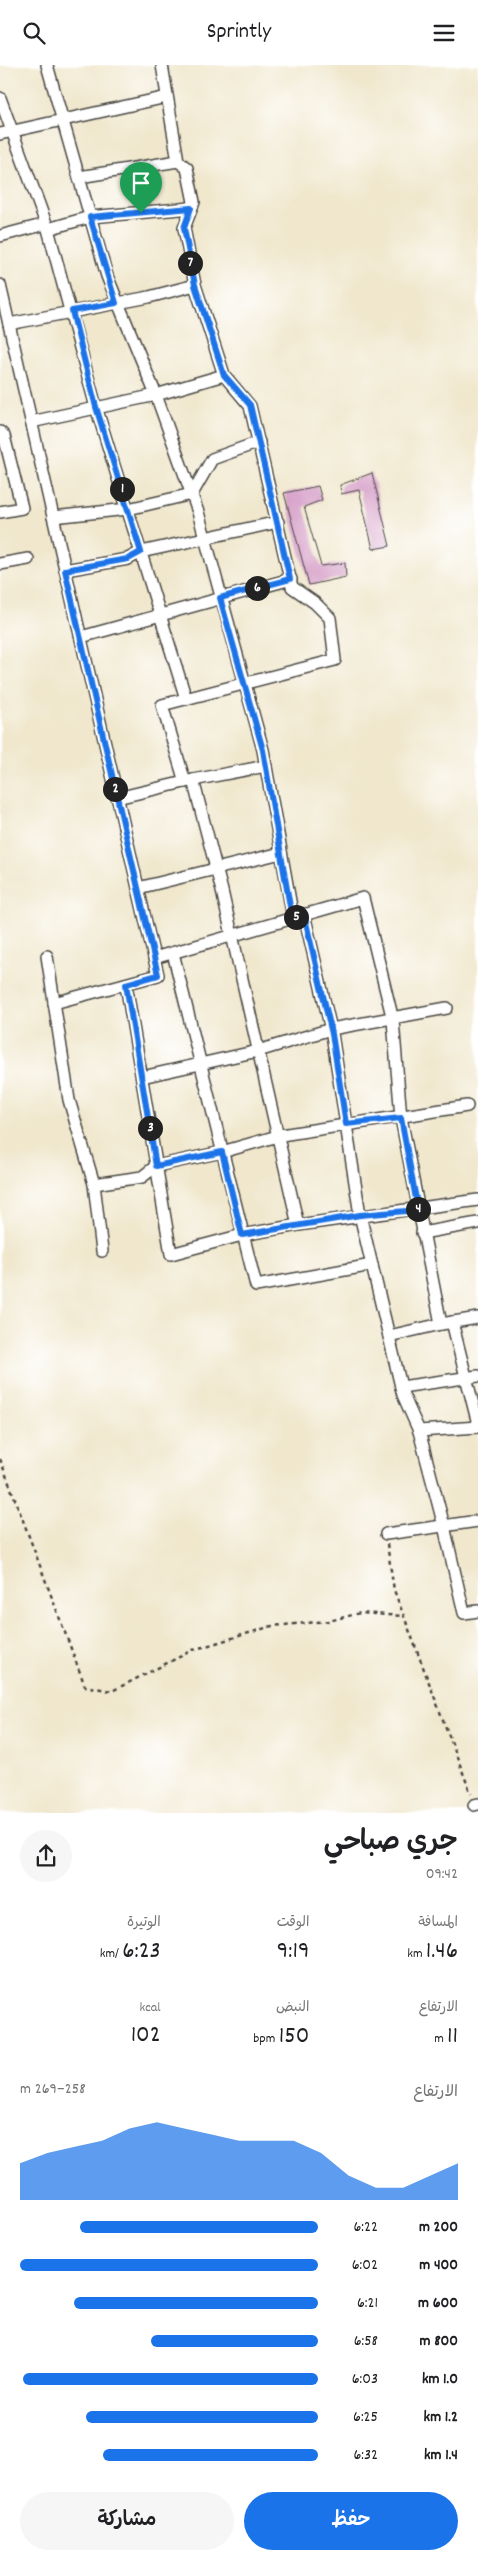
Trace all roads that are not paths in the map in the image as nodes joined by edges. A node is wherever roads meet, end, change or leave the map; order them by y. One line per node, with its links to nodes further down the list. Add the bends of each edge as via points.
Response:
1 (47, 65): 5 (street)
2 (162, 65): 3 (street)
3 (167, 97): 5 (street); 7 (street)
4 (0, 98): 6 (street)
5 (62, 119): 6 (street); 8 (street)
6 (6, 133): 11 (street)
7 (178, 161): 8 (street); 9 (street, via 187,168 194,202)
8 (79, 177): 10 (street)
9 (191, 208): 10 (street); 14 (street, via 184,228)
10 (90, 217): 11 (street); 15 (street)
11 (47, 226): 12 (street); 16 (street)
12 (0, 236)
13 (0, 285): 17 (street)
14 (195, 285): 15 (street); 18 (street)
15 (116, 303): 16 (street); 19 (street)
16 (72, 311): 17 (street); 20 (street)
17 (9, 323): 21 (street)
18 (224, 375): 19 (street); 23 (street, via 250,405)
19 (156, 395): 20 (street); 24 (street)
20 (96, 407): 21 (street); 25 (street)
21 (32, 422): 27 (street)
22 (0, 433): 26 (street, via 4,436 22,508)
23 (260, 442): 24 (street, via 212,459); 28 (street)
24 (192, 494): 25 (street); 29 (street)
25 (128, 509): 27 (street); 30 (street)
26 (0, 513)
27 (53, 517): 33 (street)
28 (278, 522): 29 (street); 34 (street)
29 (205, 537): 30 (street); 35 (street)
30 (141, 552): 33 (street, via 128,559); 36 (street)
31 (28, 559): 32 (street)
32 (0, 564)
33 (65, 570): 37 (street)
34 (290, 579): 35 (street); 38 (street, via 292,587 330,618 335,660)
35 (220, 598): 36 (street); 38 (street)
36 (160, 615): 37 (street); 39 (street)
37 (81, 637): 42 (street)
38 (245, 683): 39 (street); 40 (street)
39 (186, 699): 41 (street, via 162,705)
40 (266, 766): 41 (street); 43 (street)
41 (189, 781): 42 (street); 44 (street)
42 (117, 798): 45 (street)
43 (281, 853): 44 (street); 46 (street)
44 (216, 869): 45 (street); 47 (street)
45 (138, 888): 50 (street)
46 (298, 916): 47 (street); 54 (street, via 363,898); 55 (street)
47 (232, 936): 48 (street); 56 (street)
48 (173, 953): 50 (street); 57 (street)
49 (47, 956): 52 (street)
50 (154, 959): 51 (street, via 158,975)
51 (126, 984): 52 (street); 58 (street)
52 (54, 1003): 65 (street, via 69,1100)
53 (447, 1008): 54 (street)
54 (392, 1018): 55 (street); 60 (street)
55 (330, 1029): 56 (street); 61 (street)
56 (258, 1051): 57 (street); 62 (street)
57 (200, 1064): 58 (street); 63 (street)
58 (142, 1077): 64 (street)
59 (467, 1106): 60 (street)
60 (401, 1118): 61 (street); 67 (street)
61 (346, 1124): 62 (street); 68 (street)
62 (277, 1136): 63 (street); 70 (street)
63 (222, 1152): 64 (street); 72 (street)
64 (156, 1166): 65 (street, via 142,1177); 72 (street, via 171,1254)
65 (94, 1184): 73 (street)
66 (478, 1200): 67 (street)
67 (418, 1210): 68 (street); 71 (street)
68 (360, 1215): 70 (street); 74 (street)
69 (478, 1223): 71 (street)
70 (298, 1225): 72 (street)
71 (422, 1233): 76 (street)
72 (242, 1235): 74 (street, via 256,1286)
73 (102, 1251)
74 (372, 1265): 77 (street)
75 (478, 1318): 76 (street)
76 (446, 1323): 77 (street); 79 (street)
77 (389, 1336): 80 (street)
78 (478, 1376): 79 (street)
79 (466, 1377): 80 (street); 81 (street)
80 (401, 1387): 82 (street)
81 (478, 1425): 82 (street)
82 (419, 1431): 84 (street)
83 (478, 1521): 84 (street)
84 (444, 1526): 85 (street); 86 (street, via 464,1613)
85 (386, 1534)
86 (478, 1611)

